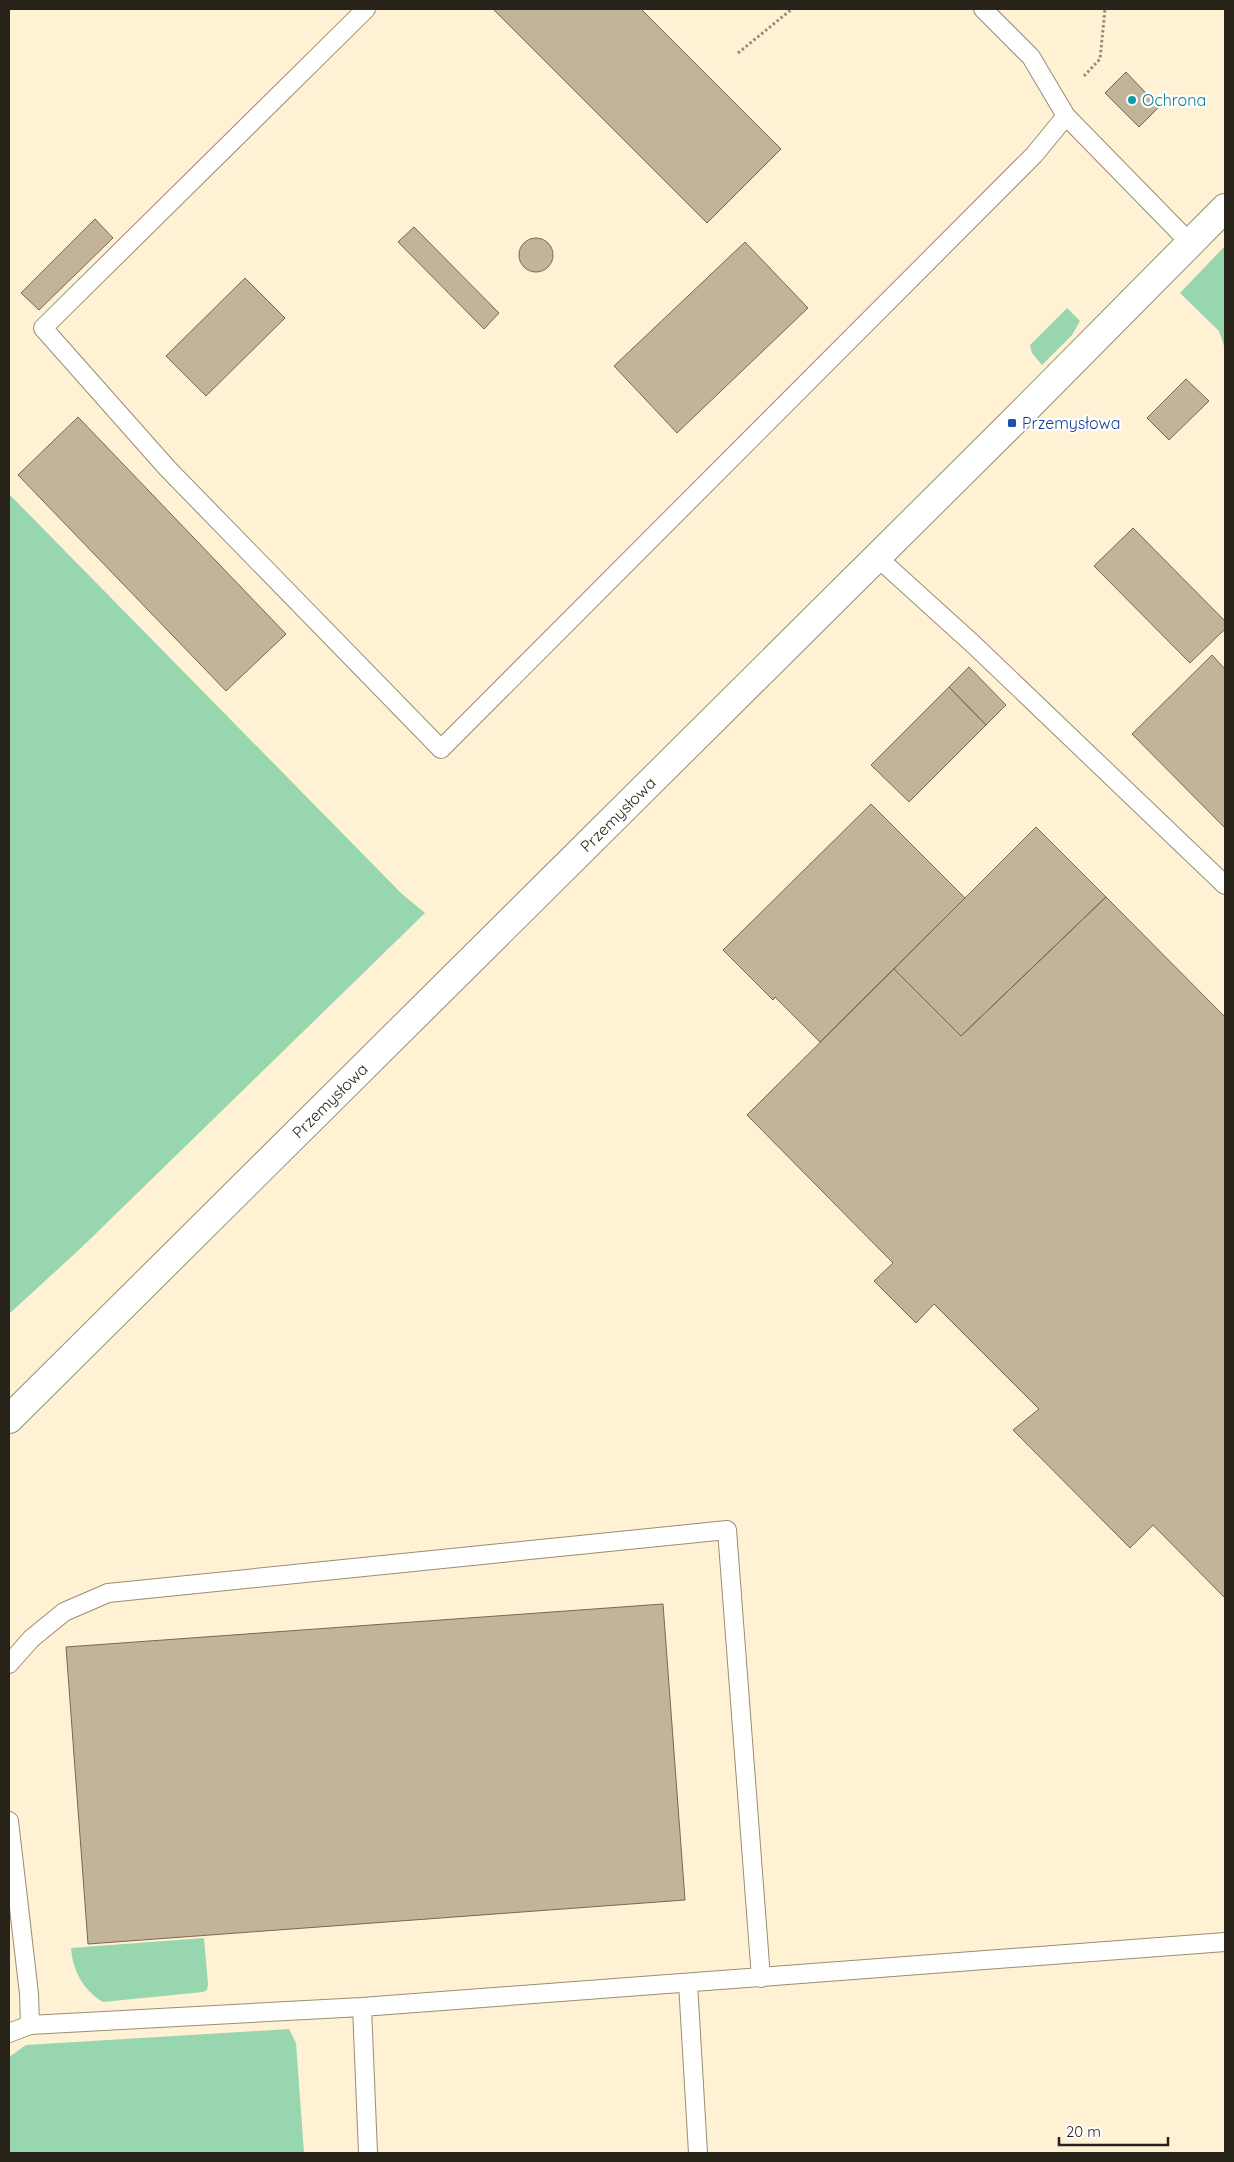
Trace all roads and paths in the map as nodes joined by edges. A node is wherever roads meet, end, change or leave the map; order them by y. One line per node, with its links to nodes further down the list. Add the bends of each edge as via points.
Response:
1 (366, 9): 7 (lane, via 42,328 168,469 441,749 1034,155)
2 (792, 9): 5 (path)
3 (983, 9): 7 (lane, via 1031,57)
4 (1106, 9): 6 (path, via 1100,60)
5 (738, 53)
6 (1084, 76)
7 (1066, 116): 9 (lane)
8 (1225, 208): 9 (street, Przemysłowa)
9 (1190, 244): 10 (street, Przemysłowa)
10 (878, 557): 11 (lane); 12 (street, Przemysłowa)
11 (1225, 885)
12 (9, 1420)
13 (9, 1664): 16 (lane, via 31,1639 64,1612 108,1593 727,1530)
14 (9, 1822): 19 (lane)
15 (1225, 1942): 16 (lane)
16 (761, 1978): 17 (lane)
17 (688, 1983): 18 (lane); 22 (lane)
18 (362, 2007): 19 (lane); 21 (lane)
19 (30, 2025): 20 (lane)
20 (9, 2033)
21 (368, 2153)
22 (698, 2153)

